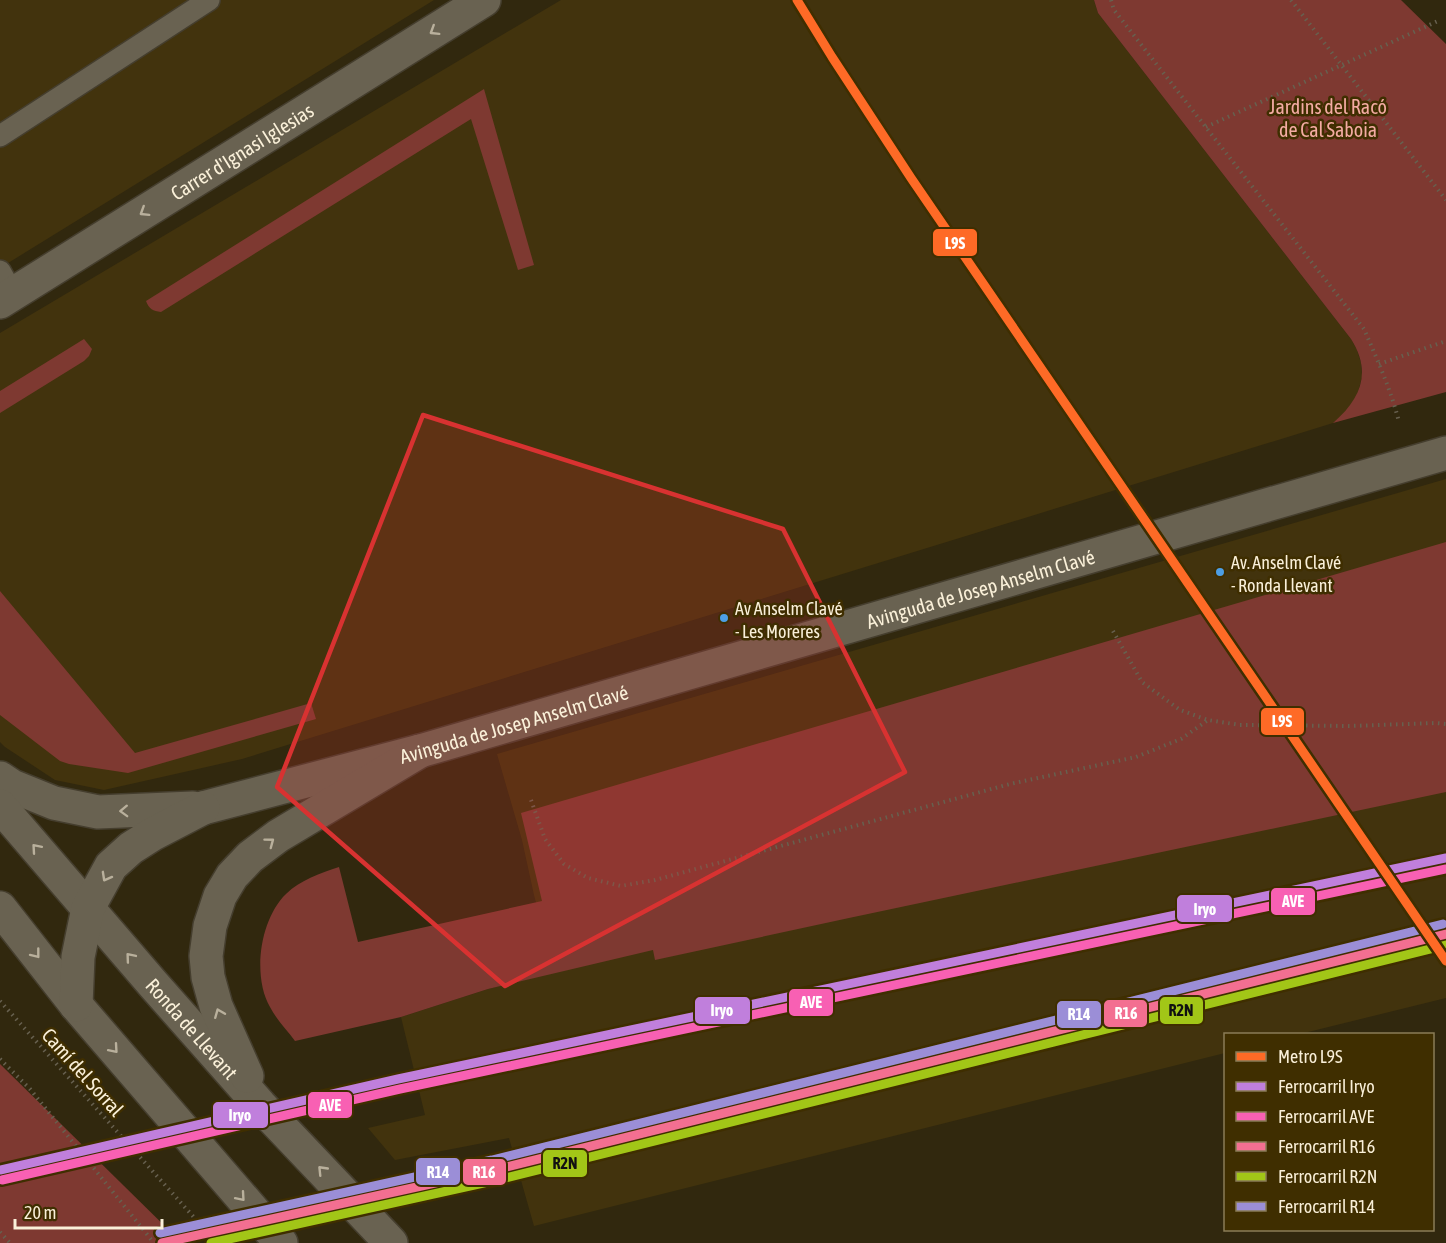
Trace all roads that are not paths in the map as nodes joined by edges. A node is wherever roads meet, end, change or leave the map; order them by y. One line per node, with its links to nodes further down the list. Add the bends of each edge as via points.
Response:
1 (209, 0): 3 (lane)
2 (484, 0): 4 (main road, Carrer d'Ignasi Iglesias, one-way to 4)
3 (0, 136)
4 (4, 289)
5 (1446, 453): 6 (main road, Avinguda de Josep Anselm Clavé)
6 (420, 751): 9 (main road, Avinguda de Josep Anselm Clavé); 13 (main road, one-way to 6, via 216,1006 208,977 210,926 220,896 250,857 278,836)
7 (0, 778): 9 (main road, one-way to 7, via 98,812 54,804)
8 (0, 806): 11 (main road, Ronda de Llevant, one-way to 8)
9 (203, 808): 11 (main road, one-way to 11, via 131,848 111,866)
10 (0, 908): 12 (main road, one-way to 12)
11 (88, 908): 12 (main road, via 78,957); 13 (main road, Ronda de Llevant, one-way to 11)
12 (76, 1005): 14 (main road, one-way to 14)
13 (260, 1105): 15 (main road, Ronda de Llevant, one-way to 13)
14 (281, 1243)
15 (392, 1243)

